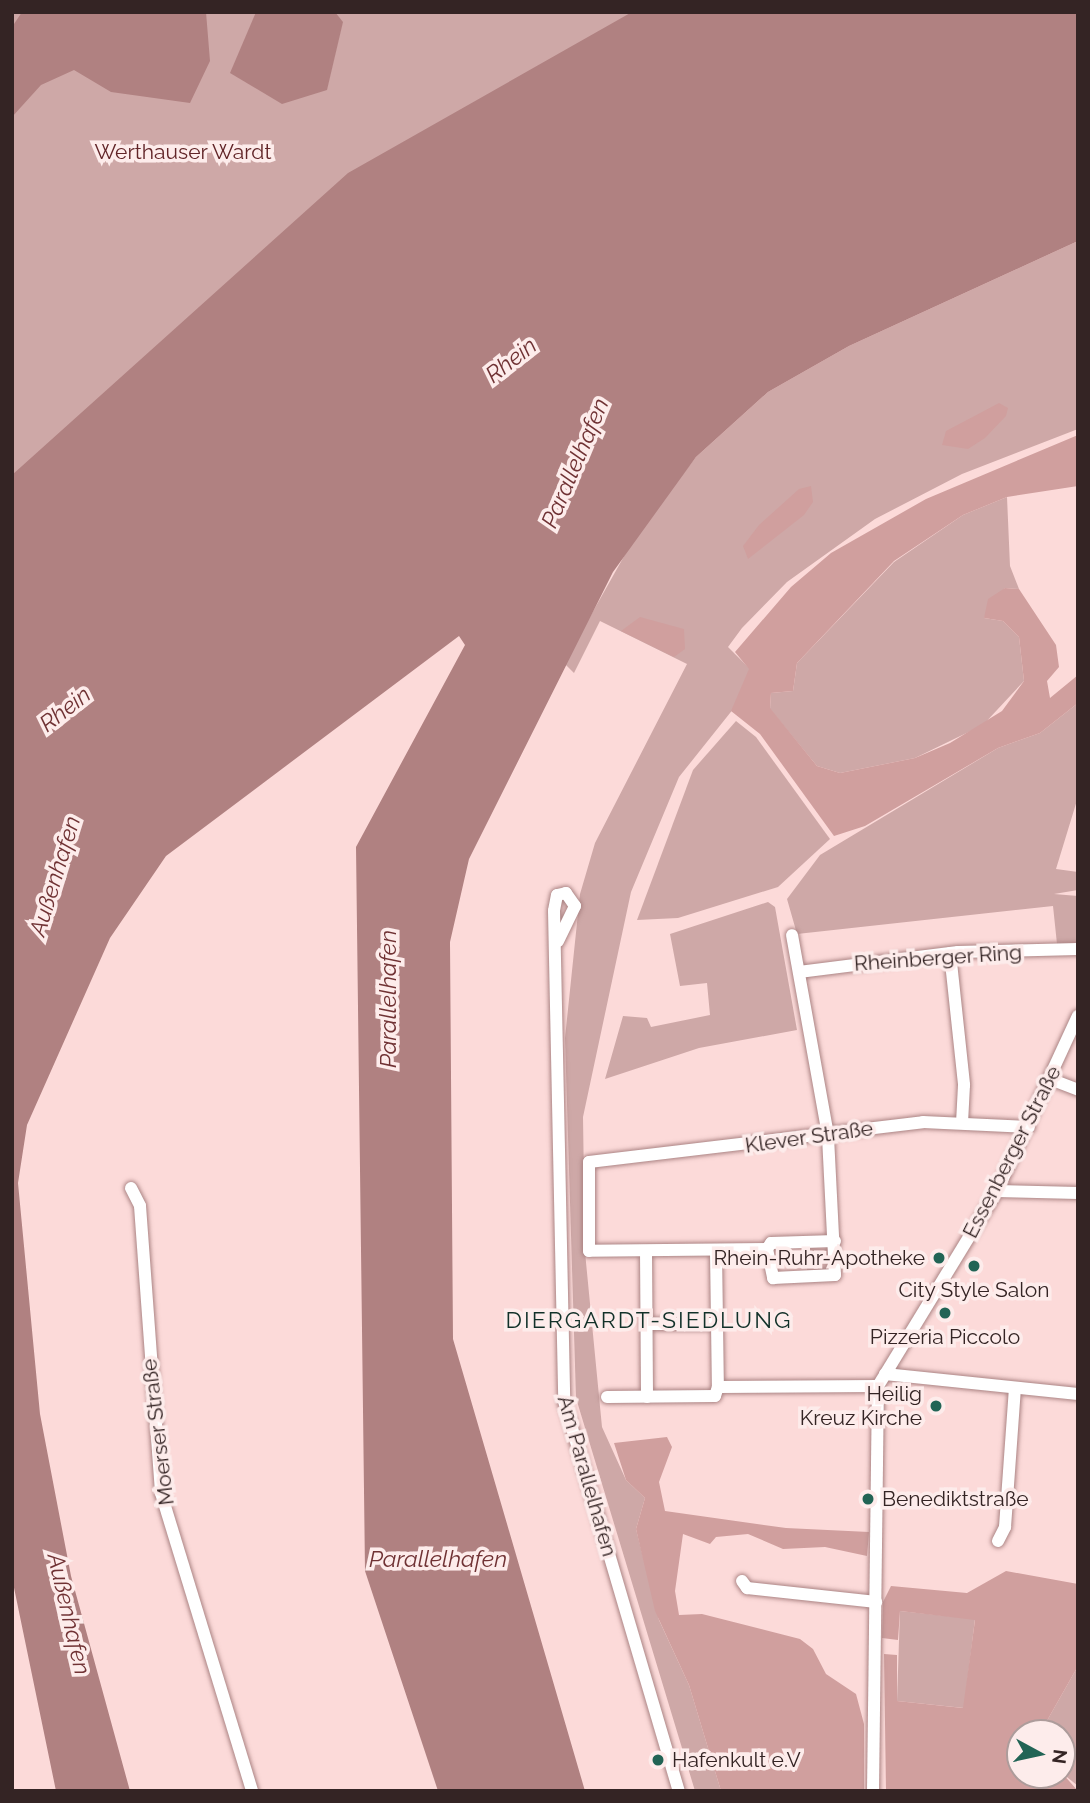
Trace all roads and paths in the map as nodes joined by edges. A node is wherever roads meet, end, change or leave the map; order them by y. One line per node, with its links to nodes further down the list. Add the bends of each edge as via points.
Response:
1 (792, 935): 5 (street)
2 (558, 941): 33 (street, Am Parallelhafen, via 564,1401)
3 (1078, 949): 4 (street, Rheinberger Ring)
4 (950, 953): 5 (street, Rheinberger Ring); 9 (street)
5 (799, 972): 11 (street)
6 (1078, 1016): 7 (street, Essenberger Straße)
7 (1051, 1079): 8 (street); 10 (street, Essenberger Straße)
8 (1078, 1090)
9 (962, 1122): 10 (street, Klever Straße); 11 (street, Klever Straße)
10 (1029, 1127): 13 (street, Essenberger Straße)
11 (828, 1135): 15 (street); 17 (street, Klever Straße, via 589,1161 589,1251)
12 (131, 1188): 32 (street, Moerser Straße, via 140,1206 161,1493)
13 (997, 1191): 14 (street); 21 (street, Essenberger Straße)
14 (1078, 1193)
15 (835, 1241): 16 (street, via 771,1243); 16 (street, via 832,1277 773,1278)
16 (767, 1249): 18 (street)
17 (646, 1251): 18 (street); 19 (street)
18 (716, 1251): 20 (street)
19 (646, 1324): 20 (street); 27 (street)
20 (717, 1324): 23 (street)
21 (885, 1374): 22 (street, Essenberger Straße); 24 (street)
22 (878, 1386): 23 (street); 30 (street, Essenberger Straße)
23 (718, 1387): 27 (street, via 715,1396)
24 (1015, 1388): 25 (street); 28 (street, via 1005,1527)
25 (1078, 1394)
26 (607, 1397): 27 (street)
27 (647, 1397)
28 (998, 1541)
29 (742, 1581): 30 (street, via 747,1588)
30 (876, 1602): 31 (street, Essenberger Straße)
31 (873, 1789)
32 (251, 1791)
33 (679, 1791)

